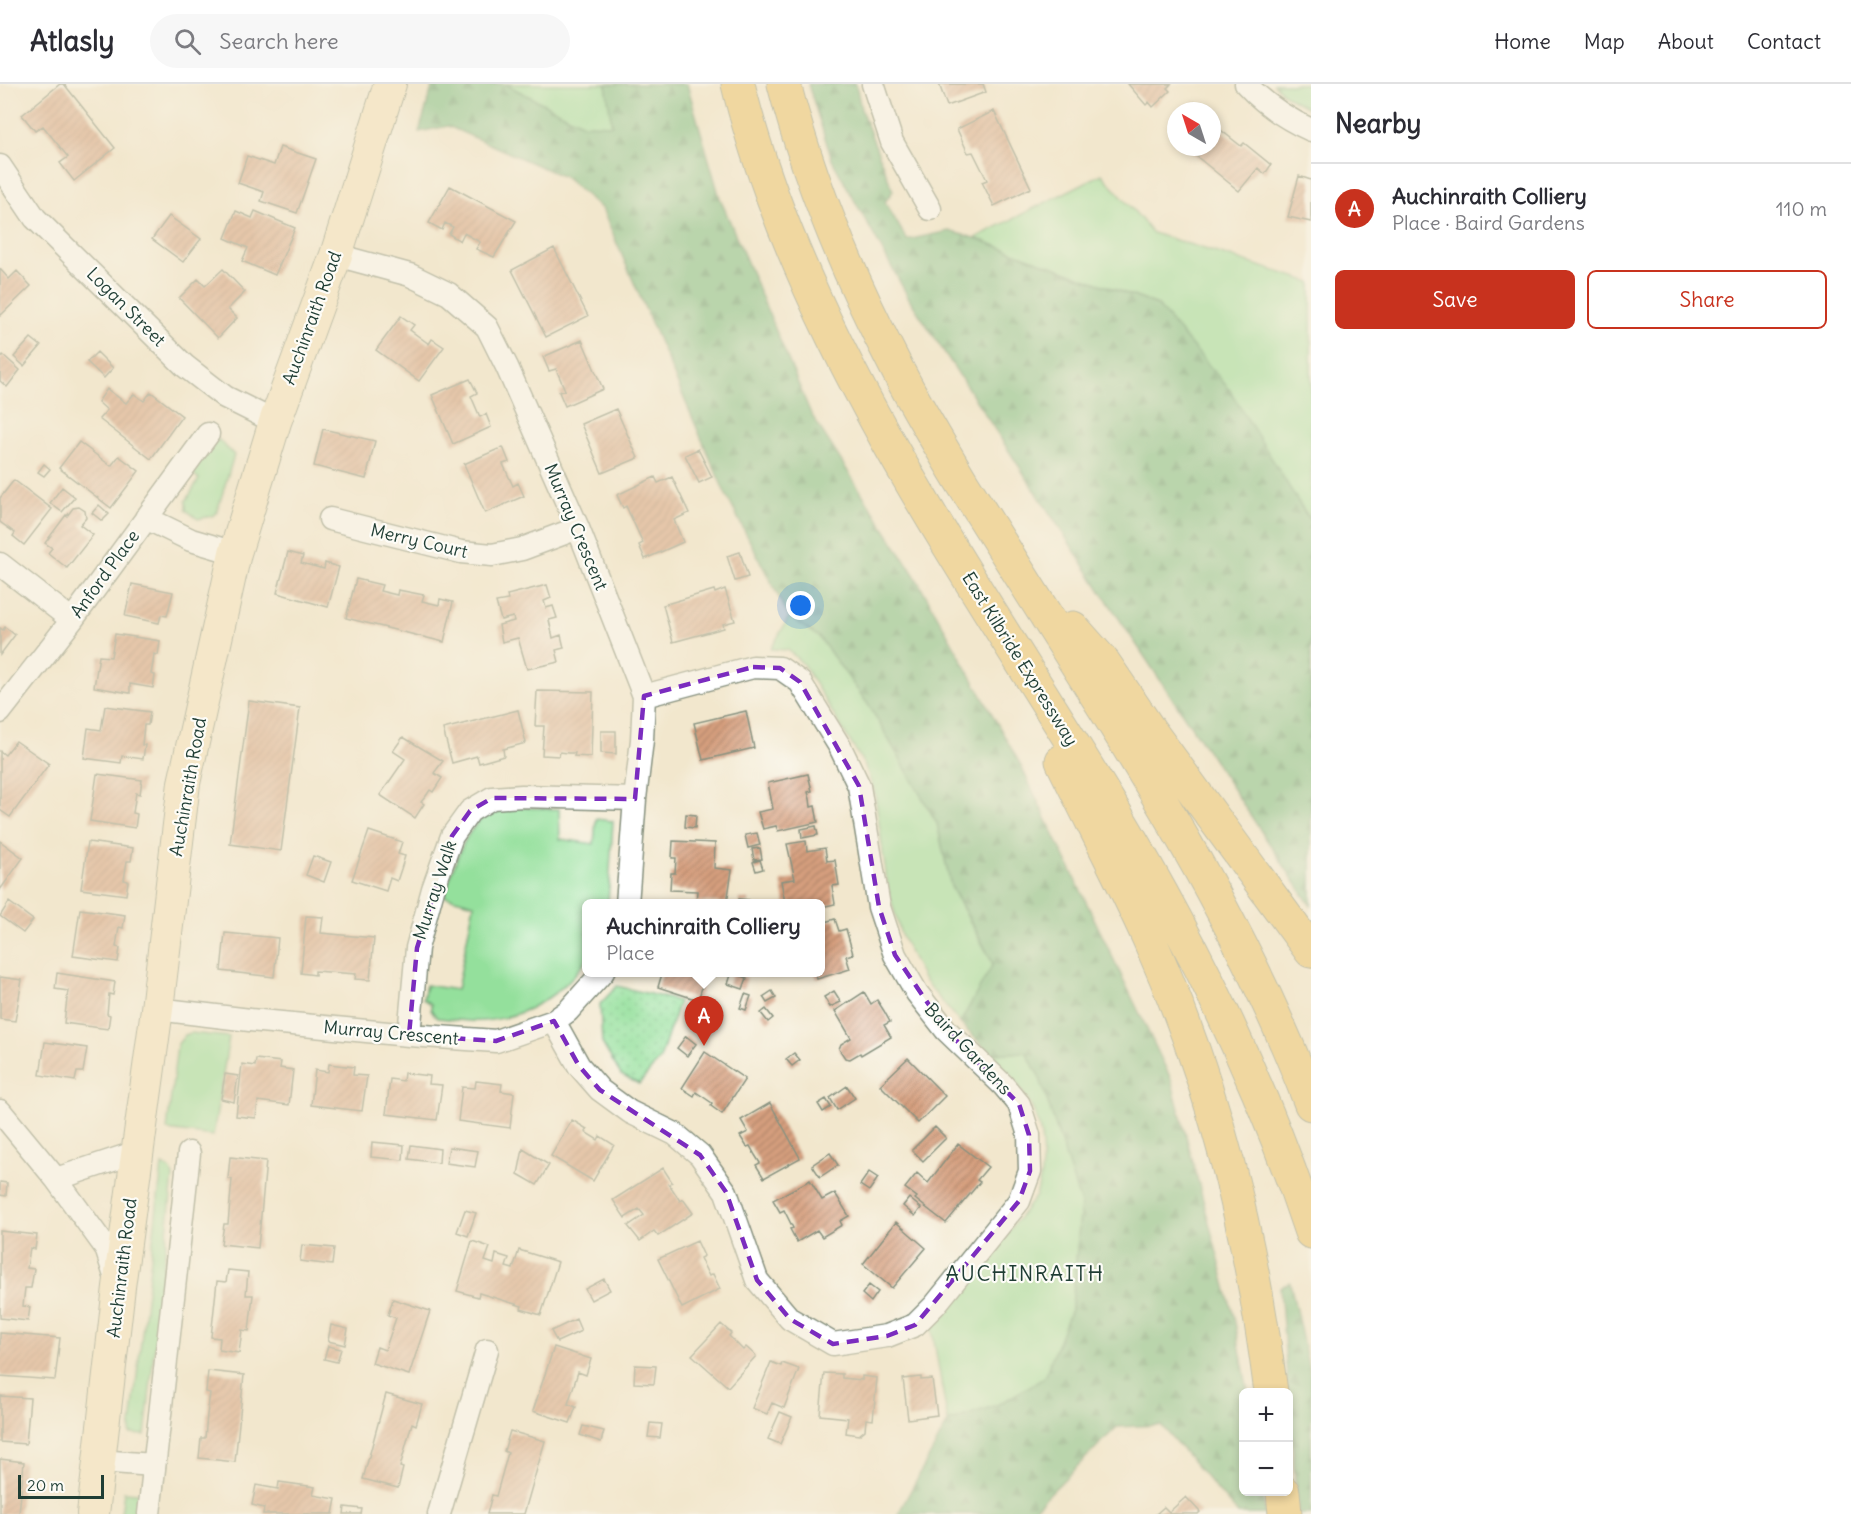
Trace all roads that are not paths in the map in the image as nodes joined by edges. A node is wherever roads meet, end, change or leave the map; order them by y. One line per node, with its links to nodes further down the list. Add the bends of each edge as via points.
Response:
1 (390, 84): 9 (street, Auchinraith Road)
2 (738, 84): 19 (highway, East Kilbride Expressway, via 790,245 822,315 891,448)
3 (784, 84): 15 (highway, via 807,163 861,296 931,429)
4 (873, 84): 8 (street, via 892,142)
5 (1246, 84): 6 (street, via 1288,119)
6 (1311, 130)
7 (0, 166): 10 (street, Logan Street, via 35,218 185,366 225,397)
8 (930, 209)
9 (336, 255): 10 (street, Auchinraith Road); 14 (street, Murray Crescent, via 410,275 449,294 487,327)
10 (275, 422): 16 (street, Auchinraith Road)
11 (208, 434): 12 (street, Anford Place)
12 (146, 518): 16 (street, via 190,540); 18 (street, Anford Place)
13 (330, 519): 14 (street, Merry Court, via 461,552 492,555 522,549)
14 (578, 528): 20 (street, Murray Crescent)
15 (1004, 550): 24 (highway, via 1104,663); 29 (highway, via 1106,711 1204,877 1254,975)
16 (235, 553): 26 (street, Auchinraith Road, via 184,783)
17 (0, 564): 18 (street)
18 (72, 620): 21 (street, Anford Place)
19 (995, 621): 34 (highway, East Kilbride Expressway, via 1115,812 1187,940 1245,1059); 37 (highway, via 1126,890 1183,1022 1230,1168 1246,1235)
20 (644, 696): 22 (street, Murray Crescent); 27 (street, Baird Gardens, via 753,667 780,668 800,682 860,786 879,908 895,955 917,993 946,1030 1019,1104 1029,1135 1030,1171 1019,1201 915,1325 887,1336 833,1344 790,1318 757,1280 726,1192 700,1155 675,1134 630,1112 600,1090 579,1066)
21 (0, 712)
22 (635, 800): 23 (street, Murray Crescent); 28 (street, Murray Walk, via 492,798 470,811 452,836 432,889 417,948)
23 (627, 899)
24 (1311, 951)
25 (599, 977): 27 (street, Murray Crescent)
26 (157, 1009): 28 (street, Murray Crescent); 31 (street, Auchinraith Road)
27 (554, 1021): 28 (street, Murray Crescent, via 496,1041)
28 (409, 1035)
29 (1311, 1104)
30 (0, 1111): 33 (street)
31 (137, 1152): 33 (street); 35 (street, Auchinraith Road)
32 (189, 1153): 39 (street)
33 (56, 1179): 35 (street, via 106,1248)
34 (1311, 1232)
35 (119, 1287): 38 (street, Auchinraith Road)
36 (488, 1350): 43 (street)
37 (1270, 1388)
38 (98, 1461): 39 (street); 41 (street, Auchinraith Road)
39 (154, 1465): 42 (street)
40 (1283, 1496): 44 (highway)
41 (93, 1514)
42 (148, 1514)
43 (439, 1514)
44 (1285, 1514)

